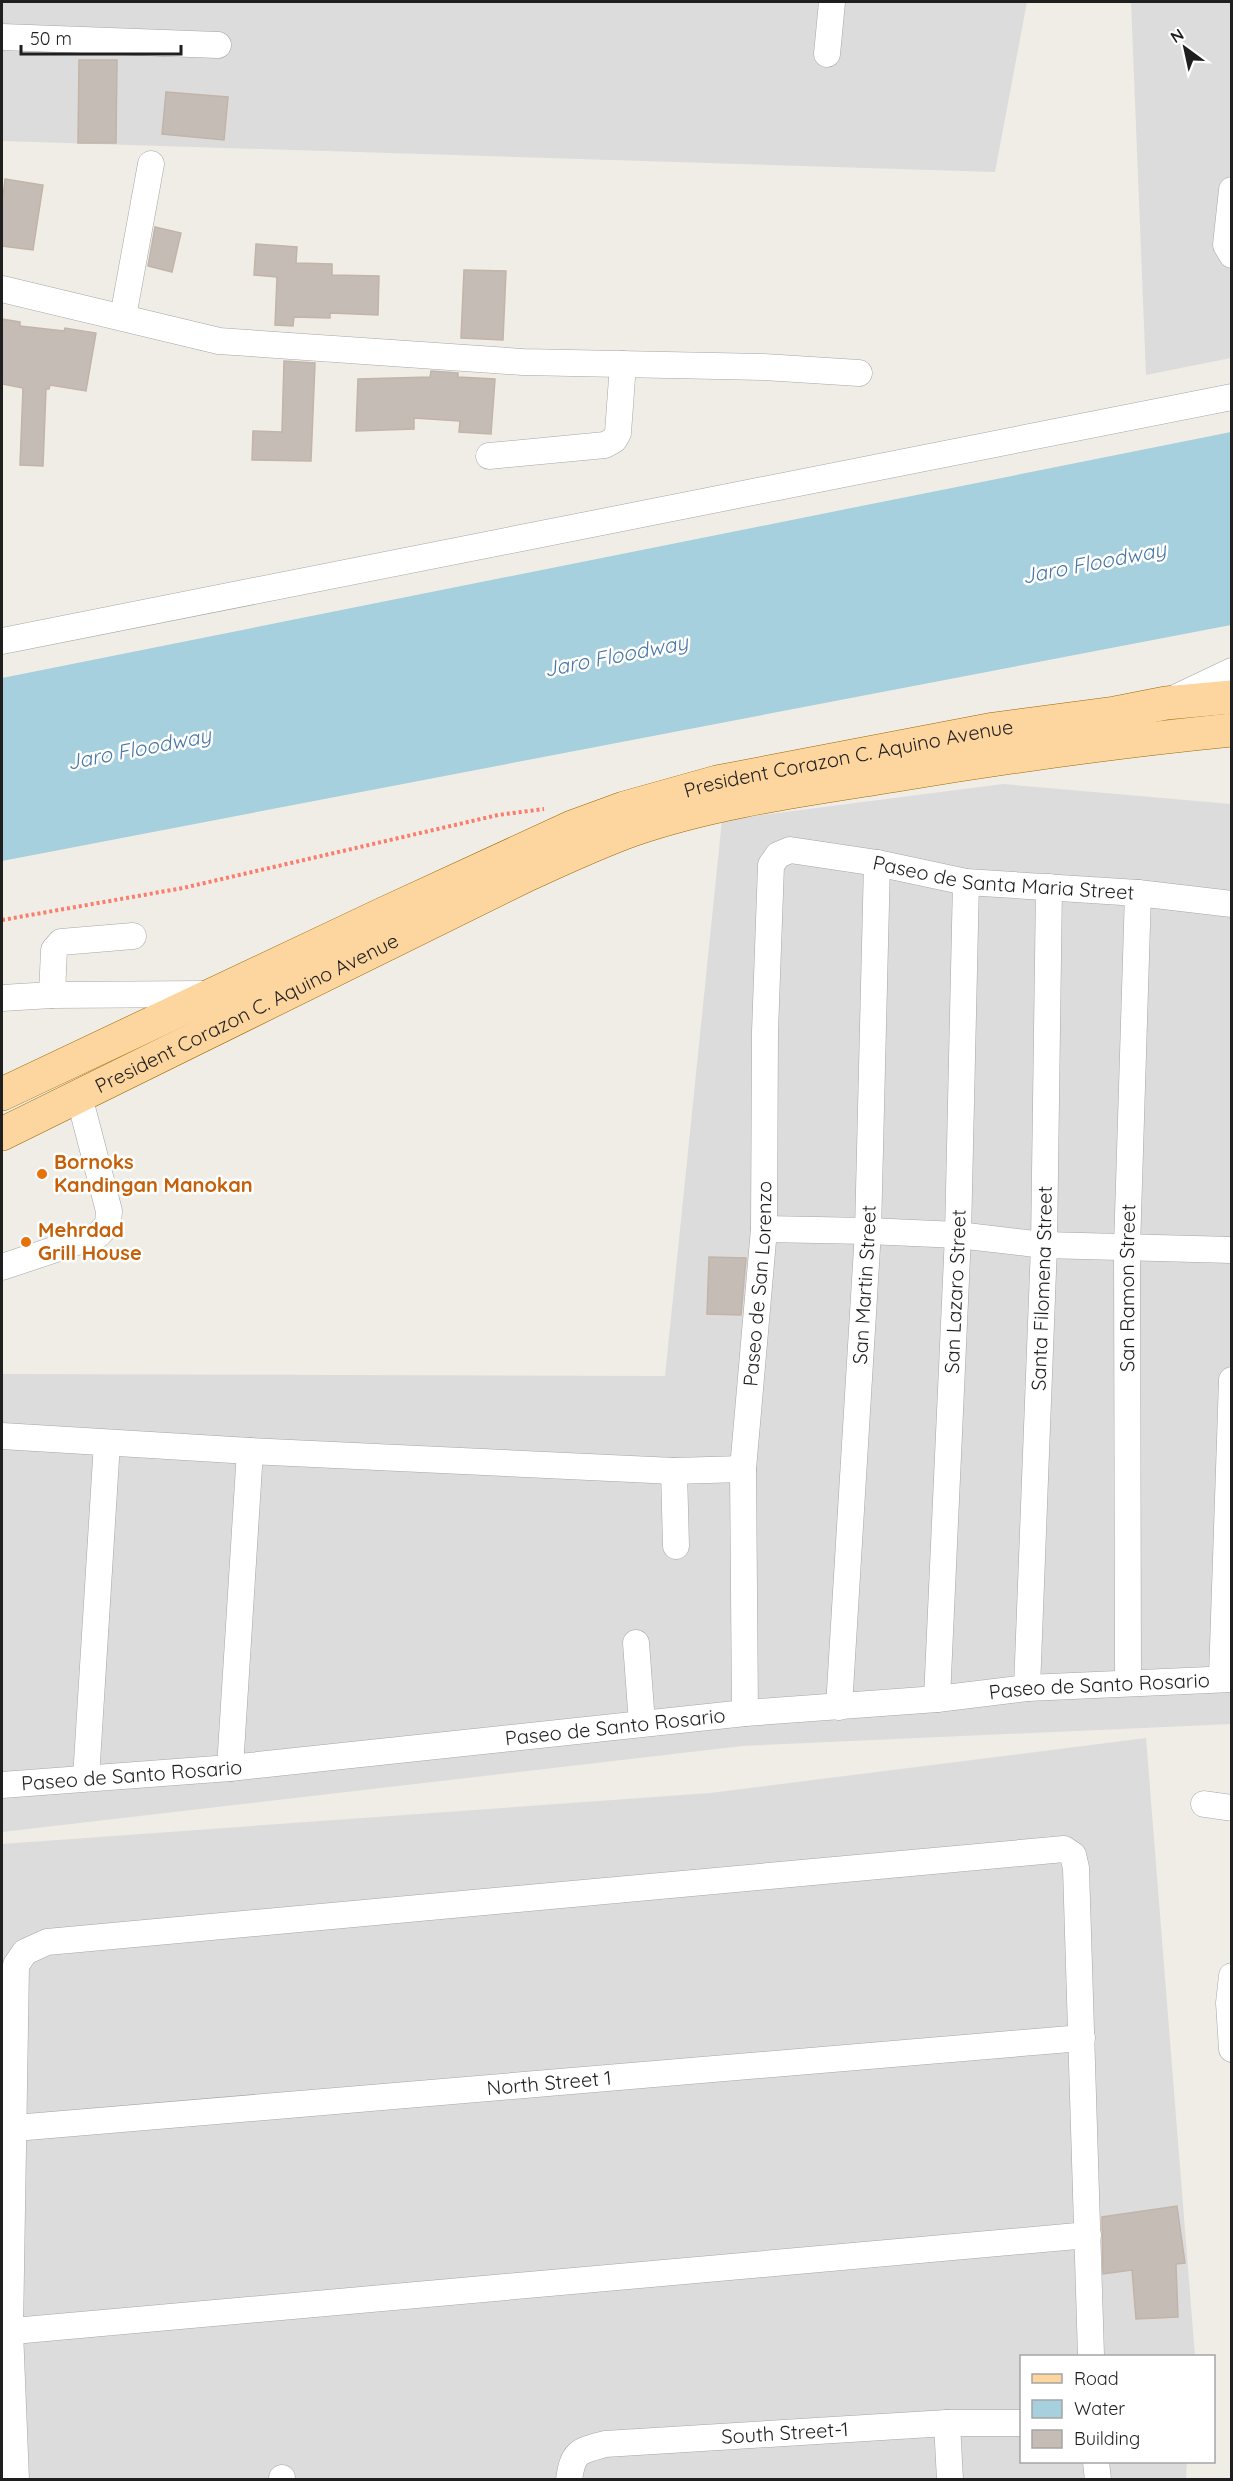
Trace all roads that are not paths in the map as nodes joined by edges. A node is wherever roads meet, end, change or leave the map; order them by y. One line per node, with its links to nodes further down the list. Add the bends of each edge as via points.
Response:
1 (832, 2): 4 (street)
2 (2, 37): 3 (street)
3 (218, 45)
4 (827, 54)
5 (152, 164): 9 (street)
6 (1232, 190): 7 (street, via 1226,245)
7 (1232, 255)
8 (2, 289): 9 (street)
9 (123, 318): 10 (street, via 219,341 524,362)
10 (623, 364): 11 (street); 13 (street, via 618,432 614,440 605,445)
11 (859, 373)
12 (1232, 397): 14 (street)
13 (489, 456)
14 (2, 641)
15 (1232, 671): 17 (street)
16 (1232, 697): 17 (main road, President Corazon C. Aquino Avenue)
17 (1166, 703): 18 (main road, President Corazon C. Aquino Avenue)
18 (1116, 727): 19 (main road, President Corazon C. Aquino Avenue); 22 (main road, President Corazon C. Aquino Avenue, via 994,729 717,782 572,827)
19 (1232, 730)
20 (778, 855): 21 (street, Paseo de Santa Maria Street, via 790,850); 35 (street, Paseo de San Lorenzo, via 771,866)
21 (877, 863): 23 (street, Paseo de Santa Maria Street); 36 (street, San Martin Street)
22 (486, 882): 28 (main road, President Corazon C. Aquino Avenue); 32 (main road, President Corazon C. Aquino Avenue); 33 (main road, President Corazon C. Aquino Avenue)
23 (966, 882): 24 (street, Paseo de Santa Maria Street); 37 (street, San Lazaro Street)
24 (1049, 887): 25 (street, Paseo de Santa Maria Street); 38 (street, Santa Filomena Street)
25 (1138, 893): 26 (street, Paseo de Santa Maria Street); 39 (street, San Ramon Street)
26 (1232, 904)
27 (133, 936): 29 (street, via 61,942 54,950)
28 (216, 994): 29 (street); 31 (main road, President Corazon C. Aquino Avenue)
29 (51, 995): 30 (street)
30 (2, 998)
31 (2, 1094)
32 (79, 1096): 34 (main road, President Corazon C. Aquino Avenue); 41 (street, via 109,1211 108,1224 99,1235)
33 (2, 1113)
34 (2, 1134)
35 (764, 1229): 36 (street); 46 (street, Paseo de San Lorenzo)
36 (868, 1231): 37 (street); 54 (street, San Martin Street)
37 (958, 1235): 38 (street); 53 (street, San Lazaro Street)
38 (1044, 1245): 39 (street); 52 (street, Santa Filomena Street)
39 (1127, 1248): 40 (street); 51 (street, San Ramon Street)
40 (1232, 1250)
41 (2, 1267)
42 (1232, 1380): 50 (street)
43 (2, 1436): 44 (street)
44 (107, 1443): 45 (street); 58 (street)
45 (250, 1451): 47 (street); 57 (street)
46 (743, 1469): 47 (street); 55 (street, Paseo de San Lorenzo)
47 (674, 1470): 48 (street)
48 (676, 1546)
49 (636, 1643): 56 (street)
50 (1227, 1678): 51 (street, Paseo de Santo Rosario)
51 (1128, 1682): 52 (street, Paseo de Santo Rosario)
52 (1027, 1688): 53 (street, Paseo de Santo Rosario)
53 (938, 1699): 54 (street, Paseo de Santo Rosario)
54 (839, 1707): 55 (street, Paseo de Santo Rosario)
55 (745, 1713): 56 (street, Paseo de Santo Rosario)
56 (642, 1723): 57 (street, Paseo de Santo Rosario)
57 (230, 1768): 58 (street, Paseo de Santo Rosario)
58 (86, 1778): 59 (street, Paseo de Santo Rosario)
59 (2, 1785)
60 (1204, 1804): 61 (street)
61 (1232, 1808)
62 (1232, 1976): 63 (street)
63 (1230, 2003): 65 (street)
64 (1082, 2038): 66 (street, North Street 1); 66 (street, via 1076,1868 1073,1855 1064,1849 47,1942 25,1952 16,1965); 67 (street)
65 (1232, 2049)
66 (15, 2128): 68 (street)
67 (1088, 2235): 68 (street); 69 (street)
68 (6, 2332): 73 (street)
69 (1091, 2355)
70 (1020, 2422): 71 (street, South Street-1)
71 (947, 2423): 74 (street, South Street-1, via 605,2444 575,2455); 75 (street)
72 (1096, 2463): 76 (street)
73 (16, 2480)
74 (569, 2480)
75 (950, 2480)
76 (1098, 2480)

